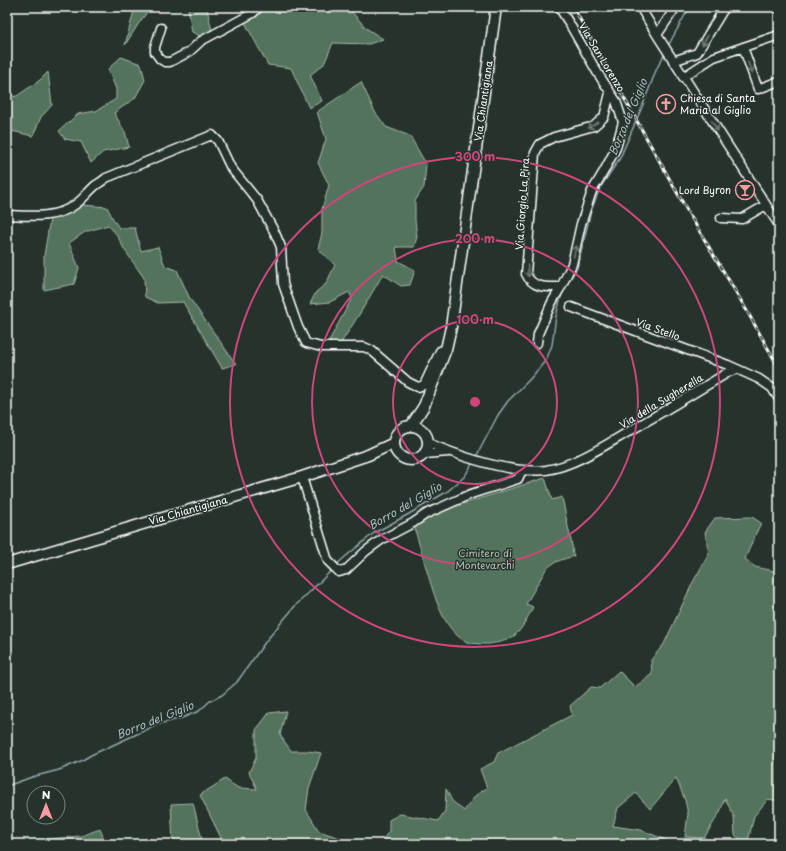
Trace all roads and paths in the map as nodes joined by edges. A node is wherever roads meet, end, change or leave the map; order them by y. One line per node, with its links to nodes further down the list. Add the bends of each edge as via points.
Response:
1 (259, 7): 7 (street, via 170,62 160,60 155,52)
2 (496, 7): 22 (main road, Via Chiantigiana)
3 (559, 7): 14 (street, Via San Lorenzo)
4 (640, 7): 9 (street)
5 (676, 7): 9 (street)
6 (725, 7): 11 (street, one-way to 11, via 697,53)
7 (161, 28)
8 (779, 35): 10 (street)
9 (656, 36): 11 (street)
10 (743, 47): 12 (street, via 714,57); 13 (street, one-way to 13, via 758,89)
11 (672, 60): 12 (street)
12 (683, 77): 15 (street, one-way to 15)
13 (779, 81)
14 (610, 92): 19 (street, Via San Lorenzo, one-way to 14, via 572,264 592,191 616,148 623,122); 19 (street, Via Giorgio La Pira, one-way to 19, via 604,117 594,126 540,144 535,153 526,274 529,280 540,286)
15 (766, 205): 17 (street, via 742,219); 18 (street)
16 (7, 215): 22 (street, via 44,215 64,211 75,205 106,178 212,135 218,141 231,168 257,200 275,233 281,247 283,284 306,343 321,347 364,347 418,387 424,385 440,351)
17 (720, 218)
18 (779, 225)
19 (561, 287): 21 (street, Via San Lorenzo, via 538,334)
20 (571, 308): 23 (street, Via Stello)
21 (537, 343)
22 (446, 349): 25 (main road, Via Chiantigiana)
23 (737, 369): 24 (street, via 772,388); 34 (street, Via della Sugherella, via 569,464 546,470)
24 (779, 399)
25 (424, 406): 26 (main road, Via Chiantigiana); 27 (main road, Via Chiantigiana)
26 (411, 426): 27 (main road); 28 (main road, Via Chiantigiana, via 398,433)
27 (423, 431): 29 (main road, Via Chiantigiana)
28 (394, 442): 31 (main road); 33 (main road, Via Chiantigiana)
29 (428, 443): 30 (street); 32 (main road)
30 (450, 452): 32 (street); 34 (street, Via della Sugherella)
31 (398, 454): 32 (main road, Via Chiantigiana, via 411,460 421,458); 33 (main road, Via Chiantigiana)
32 (424, 454)
33 (368, 455): 35 (main road, Via Chiantigiana)
34 (522, 470): 35 (street, via 518,479 471,494 426,514 381,540 342,570 328,561)
35 (302, 477): 36 (main road, Via Chiantigiana)
36 (7, 564)

